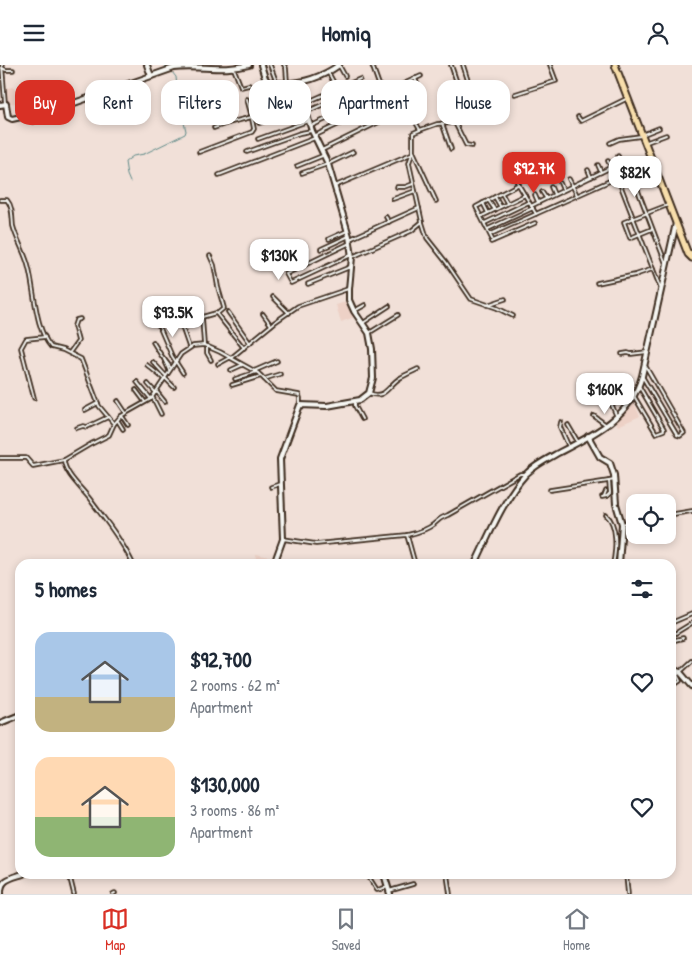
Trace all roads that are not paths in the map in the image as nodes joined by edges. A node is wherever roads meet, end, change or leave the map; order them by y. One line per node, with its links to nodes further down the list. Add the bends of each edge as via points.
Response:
1 (147, 65): 16 (street)
2 (248, 65): 13 (street)
3 (261, 65): 21 (street)
4 (270, 65): 22 (street)
5 (284, 65): 23 (street)
6 (339, 65): 15 (street); 17 (street)
7 (372, 65): 26 (street)
8 (451, 65): 27 (street)
9 (463, 65): 28 (street)
10 (550, 65): 30 (street, via 556,81)
11 (615, 65): 32 (main road)
12 (2, 66): 14 (street); 35 (street)
13 (234, 69): 16 (street, via 181,67); 29 (street, via 241,87)
14 (13, 70)
15 (328, 72): 24 (street); 25 (street)
16 (151, 75): 33 (street)
17 (346, 76)
18 (421, 76): 20 (street)
19 (360, 79): 37 (street)
20 (415, 79)
21 (266, 80)
22 (275, 80)
23 (288, 80)
24 (307, 80)
25 (332, 80)
26 (377, 80)
27 (456, 80)
28 (468, 80)
29 (249, 85)
30 (515, 94)
31 (247, 99): 36 (street)
32 (628, 99): 39 (street, via 581,121); 55 (main road)
33 (75, 103)
34 (0, 105): 35 (street)
35 (6, 105): 40 (street, via 9,119)
36 (249, 105)
37 (311, 105)
38 (249, 116): 51 (street)
39 (578, 117)
40 (15, 118)
41 (321, 123): 52 (street)
42 (253, 125): 66 (street, via 252,132)
43 (295, 125): 58 (street)
44 (310, 125): 52 (street)
45 (338, 125): 57 (street)
46 (373, 125): 63 (street)
47 (417, 125): 54 (street)
48 (437, 125): 54 (street)
49 (443, 125): 62 (street)
50 (456, 125): 61 (street, via 466,145)
51 (214, 128)
52 (311, 128): 57 (street); 64 (street)
53 (659, 128): 55 (street)
54 (420, 130): 65 (street, via 413,133)
55 (642, 135): 59 (street); 60 (main road)
56 (666, 135): 60 (street)
57 (314, 137): 63 (street); 81 (street)
58 (258, 139)
59 (610, 143)
60 (644, 143): 74 (main road)
61 (472, 147)
62 (451, 149)
63 (322, 150): 69 (street)
64 (246, 151)
65 (413, 151): 68 (street); 108 (street)
66 (199, 152)
67 (353, 152): 73 (street)
68 (411, 154): 89 (street, via 409,162); 92 (street)
69 (324, 155): 73 (street); 76 (street)
70 (618, 156): 72 (street)
71 (608, 161): 77 (street)
72 (620, 163): 77 (street); 83 (street)
73 (328, 164): 80 (street); 92 (street)
74 (650, 164): 83 (street); 113 (main road)
75 (598, 165): 79 (street)
76 (297, 166)
77 (611, 167): 79 (street)
78 (588, 170): 84 (street)
79 (601, 172): 84 (street)
80 (302, 173)
81 (219, 175)
82 (579, 175): 87 (street)
83 (626, 175): 102 (street)
84 (591, 177): 87 (street)
85 (569, 179): 91 (street)
86 (634, 180): 119 (street)
87 (582, 181): 91 (street)
88 (560, 183): 95 (street)
89 (413, 184): 93 (street); 96 (street)
90 (620, 184): 124 (street)
91 (572, 185): 95 (street); 102 (street)
92 (335, 186): 131 (street)
93 (397, 187)
94 (551, 187): 99 (street)
95 (563, 190): 99 (street)
96 (415, 191): 105 (street); 116 (street)
97 (542, 192): 104 (street)
98 (502, 193): 100 (street, via 518,183); 103 (street); 112 (street)
99 (554, 194): 104 (street)
100 (524, 195): 109 (street); 112 (street)
101 (535, 195): 110 (street)
102 (577, 196): 120 (street)
103 (495, 197): 107 (street); 114 (street)
104 (546, 198): 110 (street)
105 (393, 199)
106 (0, 200): 167 (street, via 7,200 11,205 13,226 30,270)
107 (488, 200): 111 (street); 117 (street)
108 (436, 201)
109 (528, 202): 115 (street); 127 (street)
110 (539, 202): 115 (street)
111 (483, 203): 118 (street); 122 (street, via 476,207)
112 (507, 203): 114 (street)
113 (668, 205): 119 (street); 128 (main road)
114 (501, 207): 117 (street)
115 (532, 207): 120 (street); 129 (street)
116 (419, 208): 125 (street); 126 (street)
117 (495, 210): 118 (street)
118 (488, 213): 122 (street)
119 (646, 213): 124 (street); 130 (street)
120 (536, 214): 123 (street)
121 (386, 217): 125 (street)
122 (482, 217): 127 (street)
123 (529, 217): 132 (street); 132 (street, via 533,224 492,241)
124 (633, 219): 133 (street); 133 (street, via 624,222 629,238)
125 (389, 222): 135 (street)
126 (422, 222): 139 (street, via 411,231); 150 (street, via 427,237 470,297)
127 (485, 223): 129 (street)
128 (676, 223): 137 (main road); 140 (street)
129 (488, 229): 132 (street)
130 (652, 229): 133 (street); 140 (street)
131 (347, 231): 134 (street); 135 (street)
132 (490, 234)
133 (640, 235): 142 (street)
134 (328, 239)
135 (349, 240): 136 (street); 139 (street); 139 (street, via 286,274 291,283)
136 (321, 249)
137 (690, 255)
138 (210, 256): 156 (street, via 224,308)
139 (352, 256): 141 (street)
140 (666, 265): 146 (street)
141 (352, 266): 144 (street); 145 (street)
142 (653, 269): 143 (street); 146 (street)
143 (597, 283)
144 (308, 284)
145 (348, 289): 152 (street); 155 (street, via 299,306)
146 (661, 289): 175 (street)
147 (273, 297): 155 (street)
148 (505, 299): 150 (street)
149 (365, 305): 152 (street)
150 (487, 305): 159 (street)
151 (389, 307): 163 (street)
152 (354, 311): 163 (street)
153 (190, 312): 160 (street)
154 (228, 312): 169 (street)
155 (289, 313): 165 (street)
156 (217, 314): 160 (street); 173 (street)
157 (262, 314): 165 (street)
158 (398, 315): 166 (street)
159 (513, 316)
160 (202, 317): 170 (street)
161 (80, 319): 174 (street, via 74,326 78,341)
162 (156, 319): 179 (street)
163 (363, 323): 166 (street)
164 (182, 324): 171 (street)
165 (271, 325): 169 (street)
166 (369, 333): 205 (street, via 373,378)
167 (45, 337): 174 (street, via 51,347); 207 (street, via 26,339 21,349)
168 (153, 342): 186 (street)
169 (250, 343): 173 (street)
170 (204, 345): 171 (street); 172 (street)
171 (189, 347): 179 (street)
172 (207, 347): 177 (street); 178 (street)
173 (244, 348): 177 (street)
174 (70, 352): 212 (street, via 83,362)
175 (647, 352): 176 (street); 185 (street)
176 (622, 354)
177 (230, 358): 182 (street); 184 (street)
178 (211, 360)
179 (176, 361): 186 (street); 190 (street)
180 (277, 361): 189 (street)
181 (153, 362): 194 (street)
182 (218, 364)
183 (147, 365): 194 (street)
184 (243, 365): 188 (street); 189 (street)
185 (644, 365): 193 (street); 193 (street, via 684,433 680,436)
186 (171, 369): 194 (street)
187 (418, 369): 205 (street, via 398,379 391,388 378,395)
188 (231, 370)
189 (255, 371): 192 (street); 195 (street)
190 (183, 373)
191 (280, 373): 196 (street)
192 (262, 376): 196 (street); 199 (street)
193 (642, 376): 200 (street)
194 (165, 378): 201 (street); 204 (street)
195 (235, 379)
196 (264, 379): 214 (street, via 276,391 299,395)
197 (137, 382): 208 (street)
198 (148, 384): 204 (street)
199 (232, 385)
200 (639, 386): 206 (street); 206 (street, via 664,431 656,433)
201 (174, 387)
202 (604, 387): 221 (street)
203 (136, 390): 213 (street)
204 (156, 392): 208 (street); 211 (street)
205 (369, 393): 210 (street)
206 (634, 396): 221 (street)
207 (34, 398)
208 (152, 398): 213 (street); 217 (street)
209 (118, 401): 216 (street)
210 (355, 401): 214 (street, via 326,406); 222 (street)
211 (165, 402)
212 (98, 403): 215 (street); 220 (street)
213 (145, 403): 216 (street)
214 (300, 405): 239 (street, via 280,457)
215 (85, 410)
216 (126, 413): 218 (street)
217 (161, 414)
218 (122, 416): 223 (street); 226 (street)
219 (594, 416): 228 (street)
220 (108, 417): 225 (street); 229 (street, via 88,427)
221 (617, 417): 228 (street)
222 (362, 419)
223 (118, 420): 225 (street); 230 (street)
224 (562, 422): 233 (street, via 560,427)
225 (114, 424): 235 (street, via 109,435)
226 (128, 425)
227 (568, 425): 232 (street)
228 (607, 425): 231 (street)
229 (77, 428)
230 (123, 429)
231 (588, 436): 232 (street); 237 (street, via 600,457 610,463)
232 (578, 442): 233 (street)
233 (569, 447): 236 (street)
234 (0, 458): 235 (street, via 26,458 34,466)
235 (64, 460): 251 (street, via 73,479 91,500)
236 (526, 474): 248 (street, via 520,474 440,517 428,527); 254 (street, via 514,490)
237 (615, 480): 238 (street); 247 (street, via 616,504)
238 (610, 481): 241 (street); 242 (street, via 610,493 603,496)
239 (280, 484): 240 (street); 249 (street)
240 (271, 487)
241 (550, 490)
242 (606, 491)
243 (692, 511): 244 (street)
244 (676, 514)
245 (606, 515): 250 (street, via 613,524)
246 (626, 523): 247 (street)
247 (622, 524): 250 (street)
248 (407, 535): 249 (street, via 316,544); 253 (street)
249 (283, 539): 252 (street)
250 (617, 552): 255 (street); 256 (street)
251 (130, 559)
252 (276, 559)
253 (414, 559)
254 (478, 559)
255 (615, 559)
256 (618, 559)
257 (692, 614): 258 (street)
258 (676, 621)
259 (692, 623): 260 (street)
260 (676, 633)
261 (683, 638): 262 (street)
262 (676, 640)
263 (692, 661): 265 (street)
264 (676, 672): 265 (street)
265 (679, 673): 266 (street); 267 (street, via 680,681); 268 (street)
266 (676, 674)
267 (676, 684)
268 (692, 686)
269 (15, 717): 270 (street)
270 (0, 723)
271 (15, 877): 279 (street, via 3,882)
272 (70, 879): 280 (street)
273 (370, 879): 278 (street, via 376,890)
274 (385, 879): 278 (street)
275 (448, 879): 281 (street)
276 (626, 879): 282 (street)
277 (413, 884): 278 (street)
278 (389, 891)
279 (1, 894)
280 (74, 894)
281 (450, 894)
282 (628, 894)

